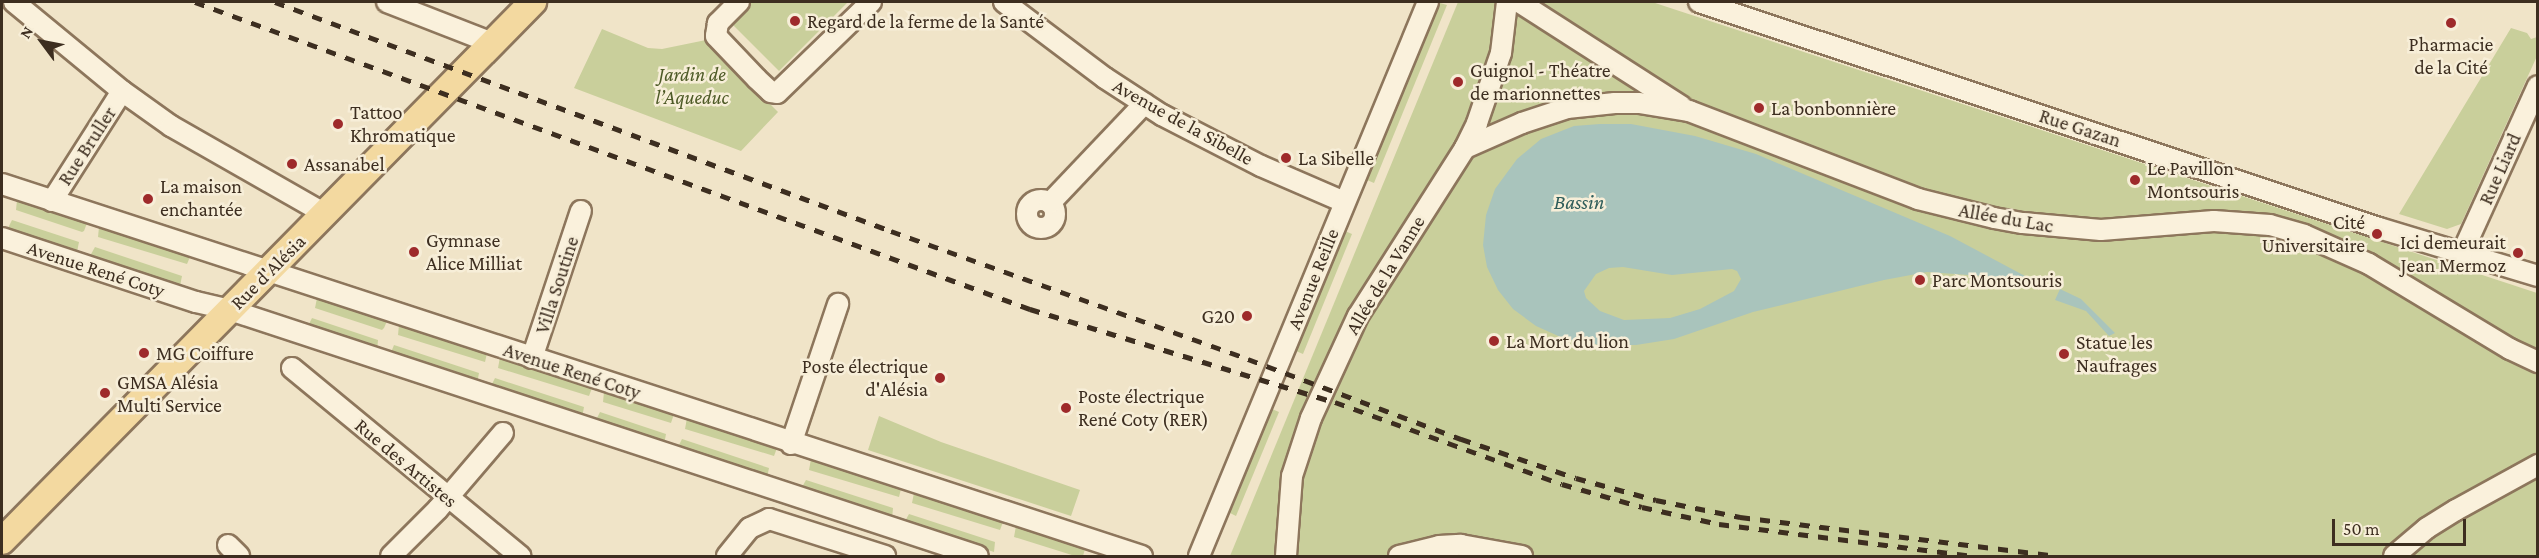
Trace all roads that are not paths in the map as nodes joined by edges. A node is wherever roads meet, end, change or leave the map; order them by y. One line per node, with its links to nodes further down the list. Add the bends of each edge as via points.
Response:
1 (14, 2): 13 (street)
2 (387, 2): 11 (street)
3 (533, 2): 11 (main road, Rue d'Alésia)
4 (739, 2): 5 (street, via 718,23 718,39 771,92 777,93)
5 (871, 2)
6 (1004, 2): 14 (street, Avenue de la Sibelle)
7 (1428, 2): 19 (street, Avenue Reille)
8 (1507, 2): 16 (street, Allée de la Vanne, via 1496,75)
9 (1519, 2): 15 (street)
10 (1699, 2): 24 (street, Rue Gazan, via 2379,228)
11 (492, 43): 22 (main road, Rue d'Alésia)
12 (2538, 86): 24 (street, Rue Liard)
13 (122, 91): 18 (street, Rue Bruller); 22 (street, via 171,126)
14 (1144, 104): 19 (street, Avenue de la Sibelle, via 1261,166); 20 (street)
15 (1689, 111): 16 (street, Allée du Lac, via 1639,103 1567,108); 30 (street, Allée du Lac, via 1918,200 1994,218 2101,230 2239,222 2270,225 2304,235 2369,264)
16 (1465, 148): 44 (street, Allée de la Vanne, via 1379,280 1325,383 1300,444 1292,476)
17 (2, 184): 18 (street, Avenue René Coty)
18 (52, 201): 25 (street, Avenue René Coty)
19 (1344, 202): 43 (street, Avenue Reille)
20 (1050, 203)
21 (581, 211): 29 (street, Villa Soutine)
22 (325, 214): 25 (main road, Rue d'Alésia)
23 (2, 238): 28 (street, Avenue René Coty)
24 (2463, 251): 26 (street, Rue Gazan)
25 (269, 271): 28 (main road, Rue d'Alésia); 29 (street, Avenue René Coty)
26 (2538, 276)
27 (838, 304): 33 (street)
28 (230, 310): 36 (main road, Rue d'Alésia); 41 (street, Avenue René Coty)
29 (532, 358): 33 (street, Avenue René Coty)
30 (2538, 362)
31 (292, 368): 35 (street, Rue des Artistes)
32 (503, 433): 35 (street)
33 (791, 444): 42 (street, Avenue René Coty)
34 (2538, 465): 47 (street, via 2427,528)
35 (448, 498): 37 (street); 38 (street, Rue des Artistes)
36 (2, 541)
37 (391, 556)
38 (520, 556)
39 (727, 556): 40 (street, via 750,528 769,519)
40 (885, 556)
41 (978, 556)
42 (1142, 556)
43 (1199, 556)
44 (1286, 556)
45 (1399, 556): 46 (street, via 1461,545)
46 (1522, 556)
47 (2394, 556)

